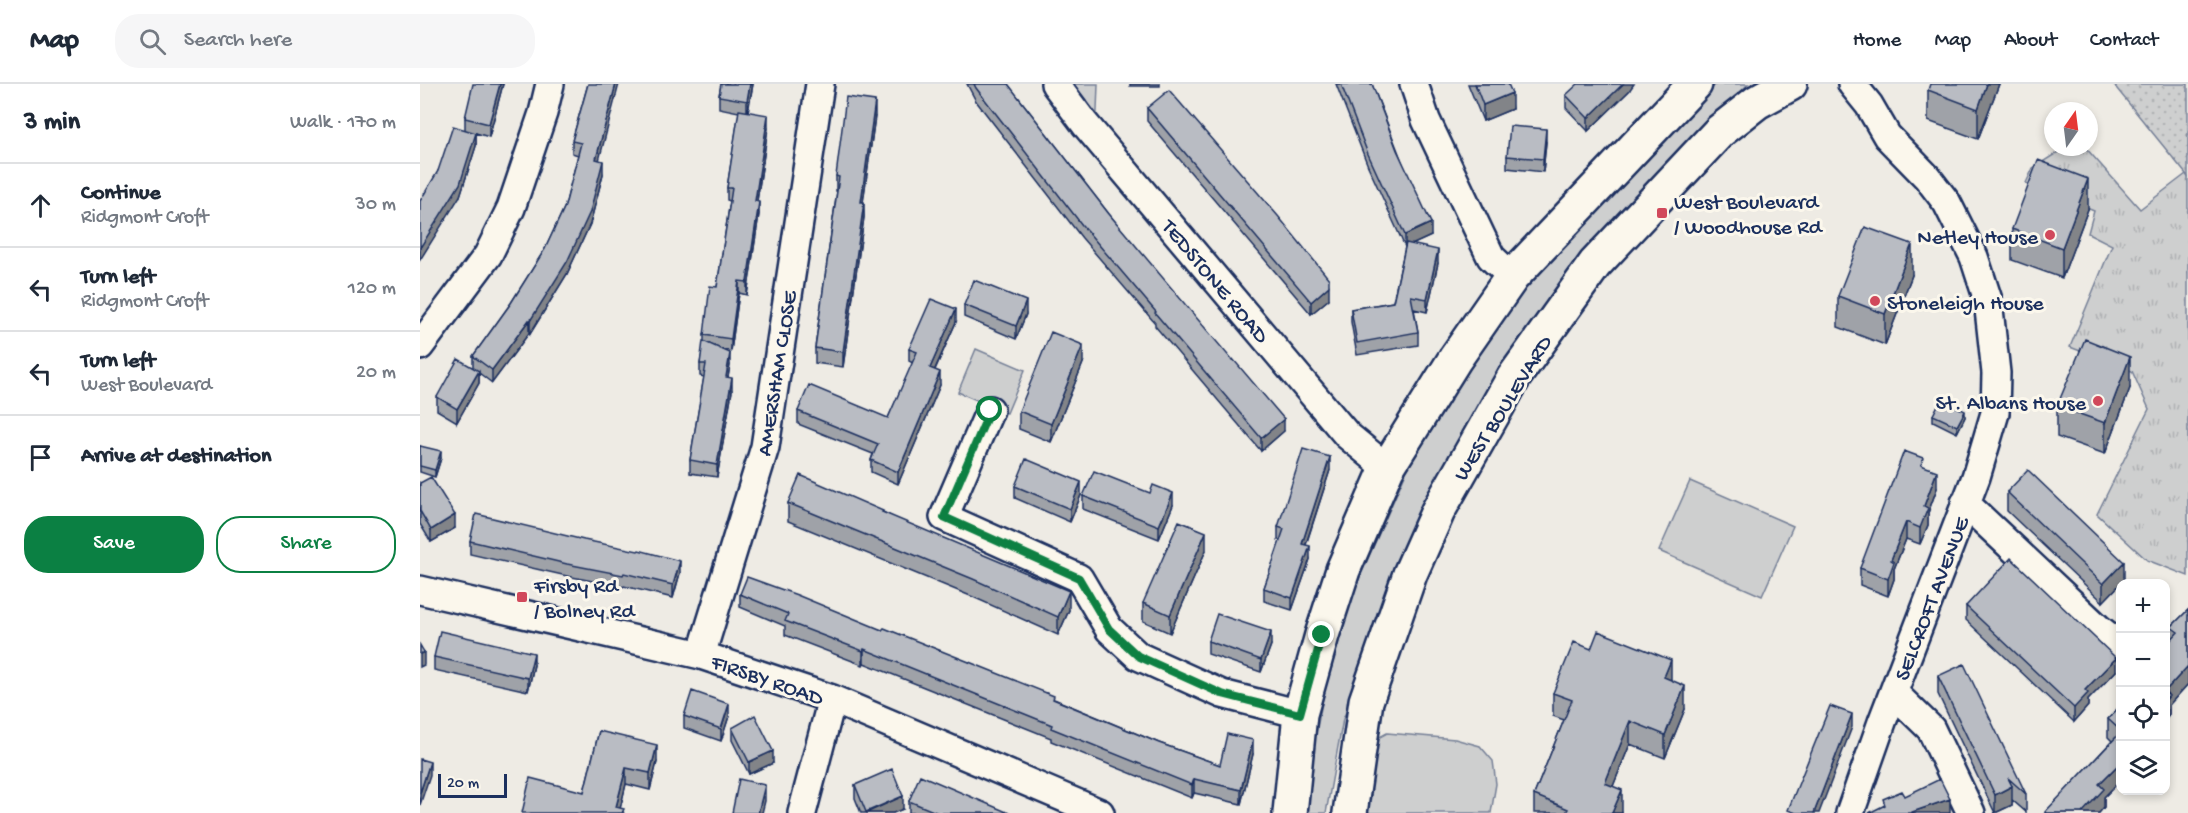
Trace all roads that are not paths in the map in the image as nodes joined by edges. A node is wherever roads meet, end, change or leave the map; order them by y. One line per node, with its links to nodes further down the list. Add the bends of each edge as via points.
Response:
1 (550, 84): 9 (street, via 511,208 488,255)
2 (820, 84): 15 (street, AMERSHAM CLOSE, via 765,447)
3 (1055, 84): 11 (street, TEDSTONE ROAD, via 1347,435)
4 (1414, 84): 8 (street, via 1426,120 1491,257)
5 (1695, 84): 8 (main road)
6 (1790, 84): 18 (main road, WEST BOULEVARD, via 1757,102 1720,131 1595,264 1514,376 1438,511 1410,574)
7 (1852, 84): 12 (street, SELCROFT AVENUE, via 1887,136 1947,202 1974,257 1988,300 1994,336 1995,412)
8 (1512, 277): 11 (main road)
9 (420, 346)
10 (990, 410): 19 (street, via 944,517 1079,578 1109,629 1138,656 1222,694)
11 (1387, 468): 19 (main road, via 1343,570)
12 (1965, 503): 14 (street, SELCROFT AVENUE); 16 (street, SELCROFT AVENUE)
13 (420, 590): 15 (street, FIRSBY ROAD)
14 (2116, 642)
15 (701, 655): 17 (street, FIRSBY ROAD)
16 (1894, 693): 25 (street, SELCROFT AVENUE); 26 (street, SELCROFT AVENUE, via 1931,729)
17 (832, 699): 20 (street); 21 (street, FIRSBY ROAD)
18 (1366, 701): 23 (main road, via 1346,751); 24 (main road, WEST BOULEVARD)
19 (1300, 714): 22 (main road)
20 (802, 813)
21 (1100, 813)
22 (1290, 813)
23 (1333, 813)
24 (1350, 813)
25 (1850, 813)
26 (1971, 813)

